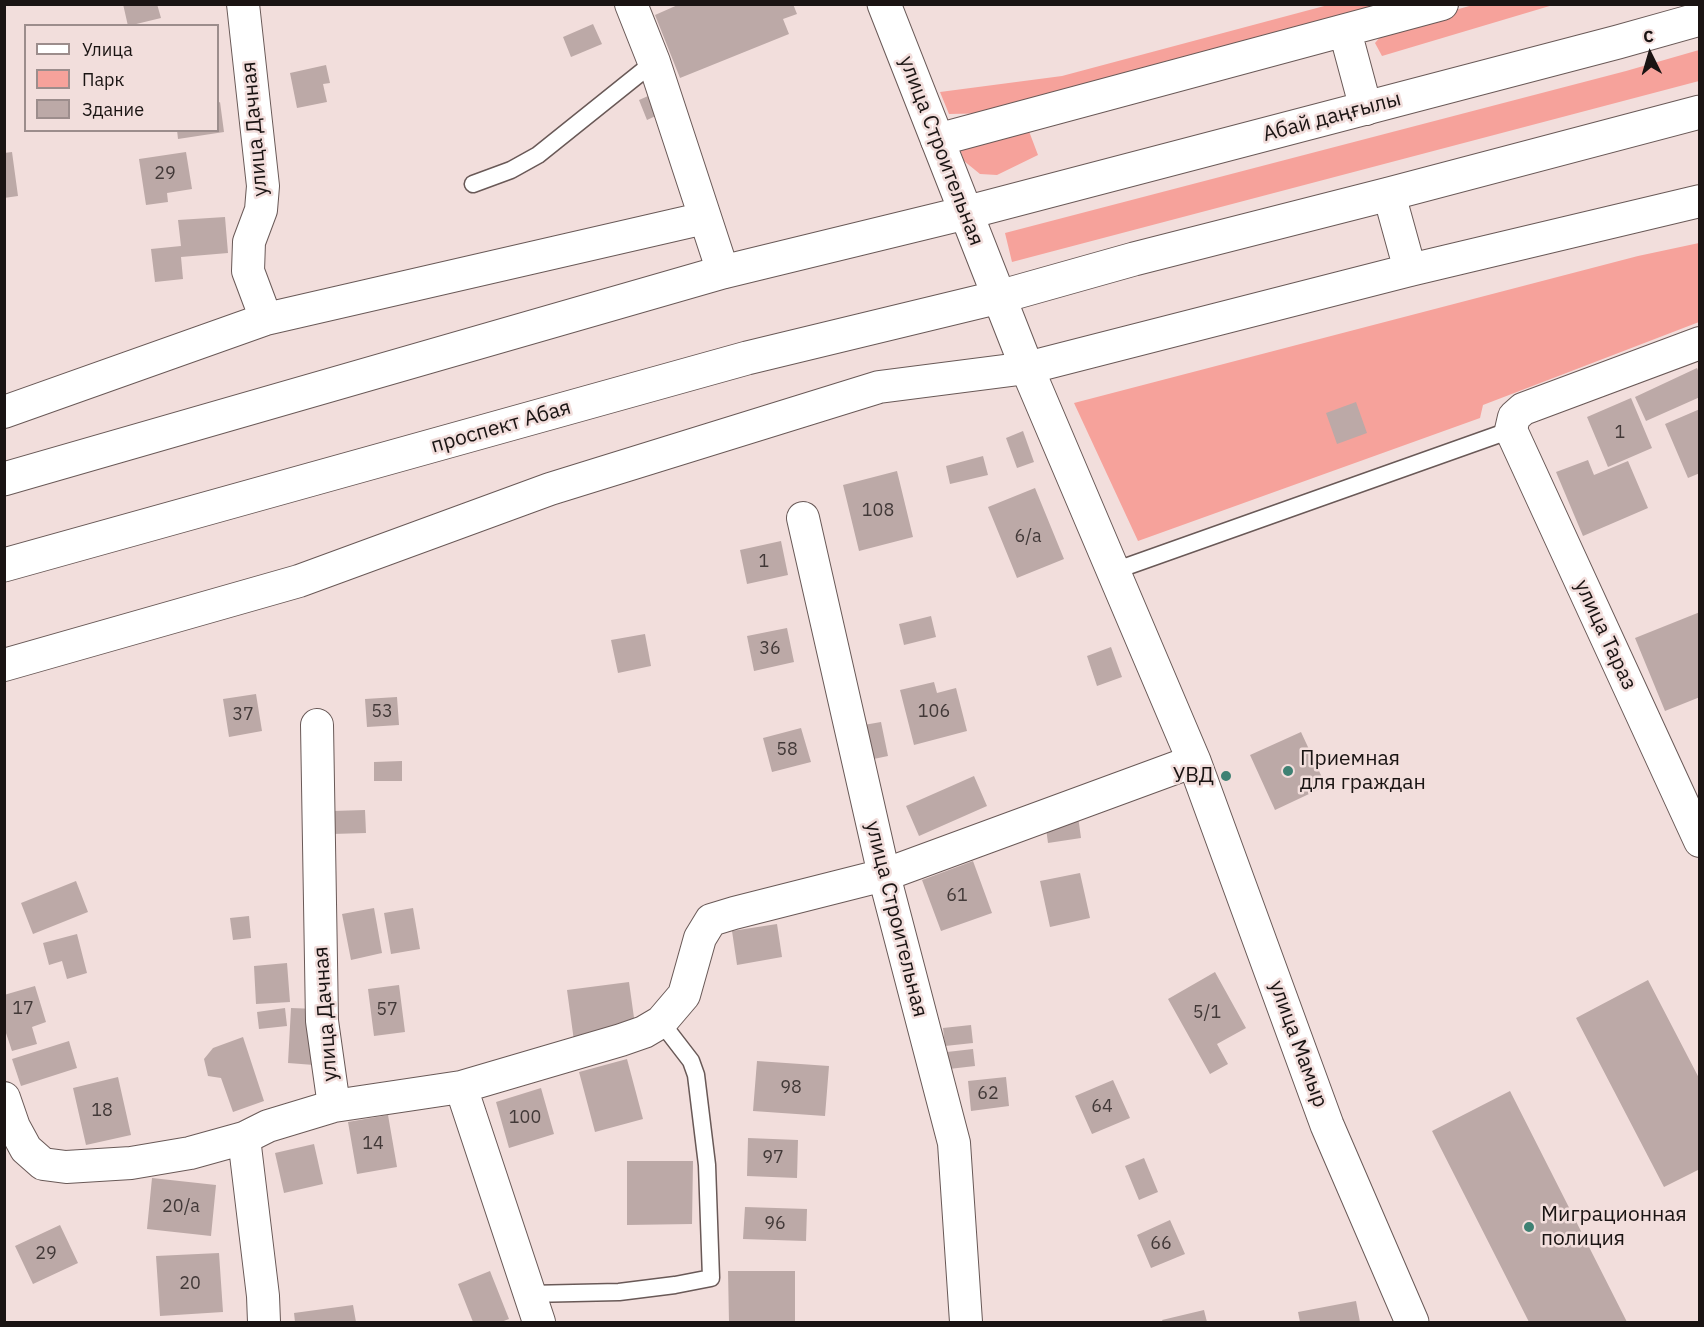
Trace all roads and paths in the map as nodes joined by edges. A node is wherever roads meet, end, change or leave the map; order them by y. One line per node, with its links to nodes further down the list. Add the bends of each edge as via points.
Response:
1 (243, 4): 19 (street, улица Дачная, via 263,186 261,210 249,242 248,271)
2 (631, 4): 7 (street)
3 (884, 4): 10 (main road, улица Строительная)
4 (1442, 4): 6 (street)
5 (1700, 19): 8 (main road, Абай даңғылы)
6 (1345, 32): 8 (street); 10 (street)
7 (654, 62): 11 (lane, via 538,155); 15 (street)
8 (1366, 108): 14 (main road, Абай даңғылы)
9 (1700, 112): 12 (main road, проспект Абая)
10 (937, 140): 14 (main road, улица Строительная)
11 (473, 184)
12 (1389, 194): 16 (street); 18 (main road, проспект Абая)
13 (1700, 201): 16 (street)
14 (965, 213): 17 (main road); 18 (main road, улица Строительная)
15 (705, 218): 17 (street); 19 (street)
16 (1410, 270): 21 (street)
17 (723, 272): 24 (main road)
18 (999, 297): 21 (main road, улица Строительная); 26 (main road, проспект Абая, via 747,358)
19 (266, 319): 22 (street)
20 (1700, 343): 23 (street, via 1523,409 1514,417)
21 (1027, 368): 27 (main road, улица Строительная); 28 (street, via 879,387 550,489 299,581)
22 (4, 412)
23 (1511, 430): 27 (lane); 31 (street, улица Тараз)
24 (4, 480)
25 (803, 518): 32 (street, улица Строительная)
26 (4, 565)
27 (1114, 571): 30 (main road, улица Мамыр)
28 (4, 665)
29 (317, 725): 36 (street, улица Дачная, via 322,1021)
30 (1194, 761): 32 (street); 41 (main road, улица Мамыр, via 1328,1125)
31 (1700, 841)
32 (884, 875): 33 (street, via 711,920 700,938 684,995); 40 (street, улица Строительная, via 954,1143)
33 (662, 1022): 34 (street, улица Дачная, via 621,1040); 38 (lane, via 691,1061 696,1075 707,1165 711,1278)
34 (461, 1087): 36 (street, улица Дачная); 38 (street)
35 (4, 1098): 37 (street, via 26,1149 43,1164 66,1167 131,1163)
36 (334, 1106): 37 (street, via 268,1126)
37 (244, 1138): 39 (street)
38 (534, 1308)
39 (264, 1323)
40 (966, 1323)
41 (1412, 1323)

